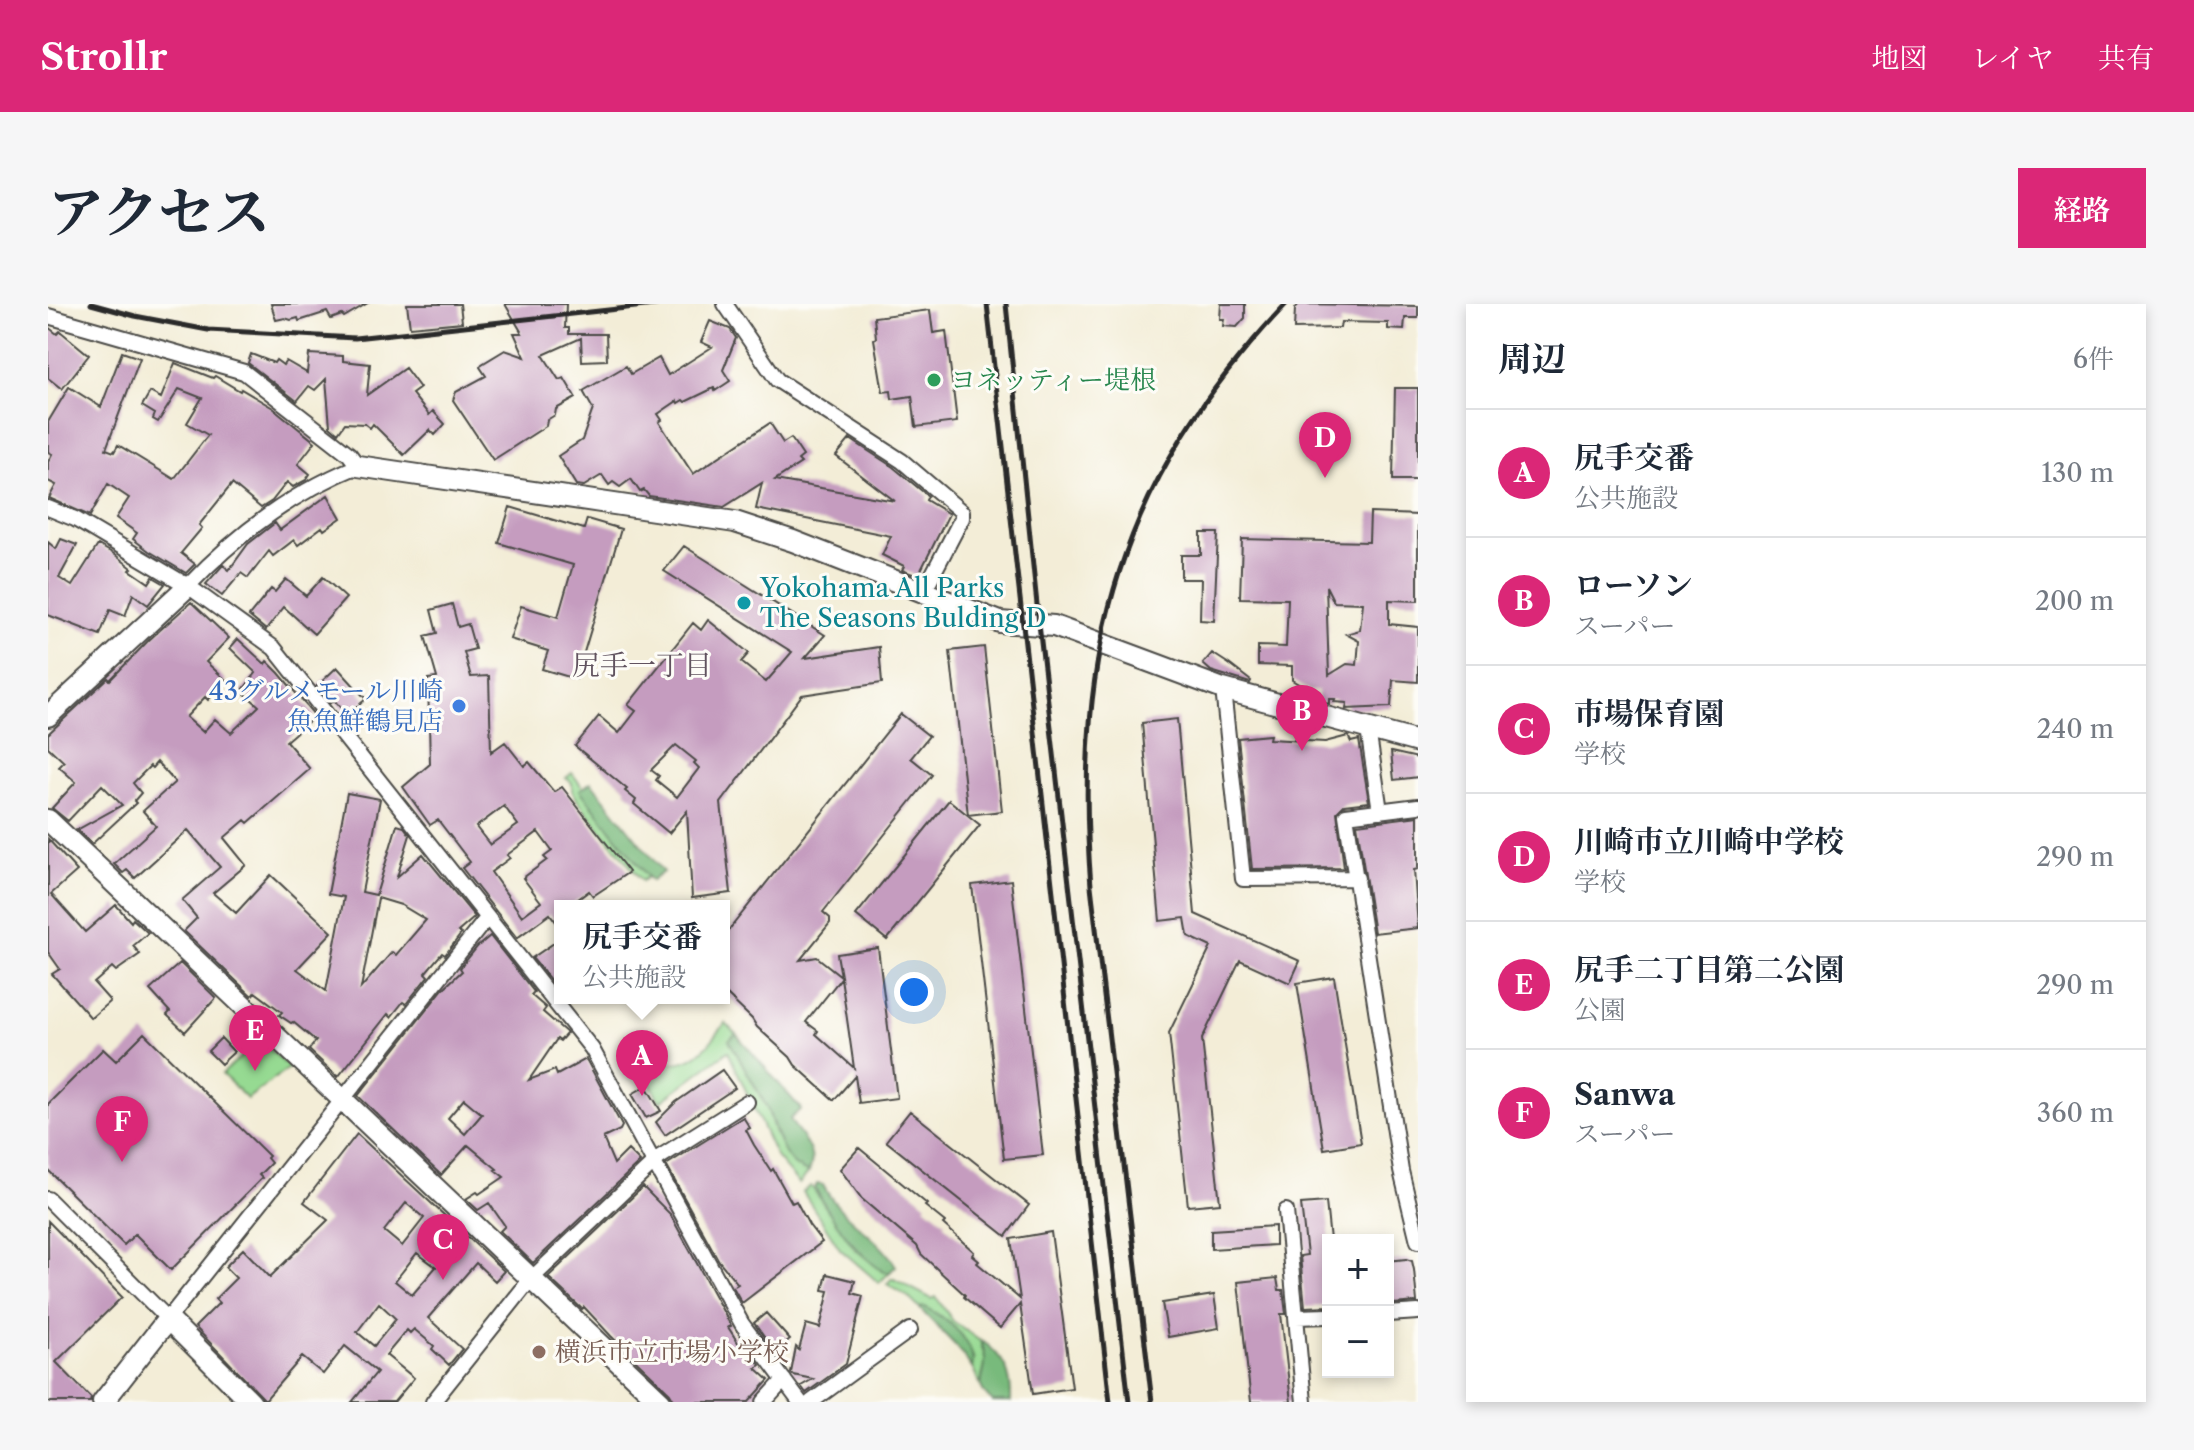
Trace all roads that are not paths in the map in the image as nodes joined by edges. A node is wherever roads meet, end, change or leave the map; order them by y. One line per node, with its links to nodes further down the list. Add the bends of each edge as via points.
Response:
1 (725, 304): 6 (street, via 777,380 902,461 962,512)
2 (48, 316): 3 (street, via 244,372)
3 (358, 466): 5 (street, via 271,512); 6 (street, via 735,522)
4 (48, 508): 5 (street)
5 (188, 586): 8 (street); 15 (street, via 274,648)
6 (924, 591): 7 (street, via 1000,622 1078,633)
7 (1223, 689): 9 (street); 14 (street, via 1243,879)
8 (48, 716)
9 (1368, 729): 10 (street); 12 (street)
10 (1418, 742)
11 (1418, 806): 12 (street)
12 (1380, 811): 14 (street, via 1346,815)
13 (48, 820): 18 (street)
14 (1357, 878): 23 (street, via 1401,1171)
15 (487, 918): 16 (street); 18 (street)
16 (554, 1002)
17 (556, 1004): 20 (street, via 592,1049)
18 (342, 1099): 24 (street); 29 (street)
19 (747, 1102): 20 (street)
20 (654, 1165): 24 (street); 31 (street, via 742,1324)
21 (48, 1199): 29 (street)
22 (1286, 1211): 28 (street)
23 (1418, 1241)
24 (530, 1280): 34 (street); 35 (street)
25 (1418, 1312): 26 (street)
26 (1394, 1314)
27 (1322, 1316): 28 (street)
28 (1296, 1317): 39 (street)
29 (168, 1319): 32 (street); 33 (street)
30 (910, 1330): 38 (street)
31 (784, 1380): 36 (street); 37 (street)
32 (103, 1402)
33 (251, 1402)
34 (433, 1402)
35 (661, 1402)
36 (764, 1402)
37 (800, 1402)
38 (811, 1402)
39 (1304, 1402)

